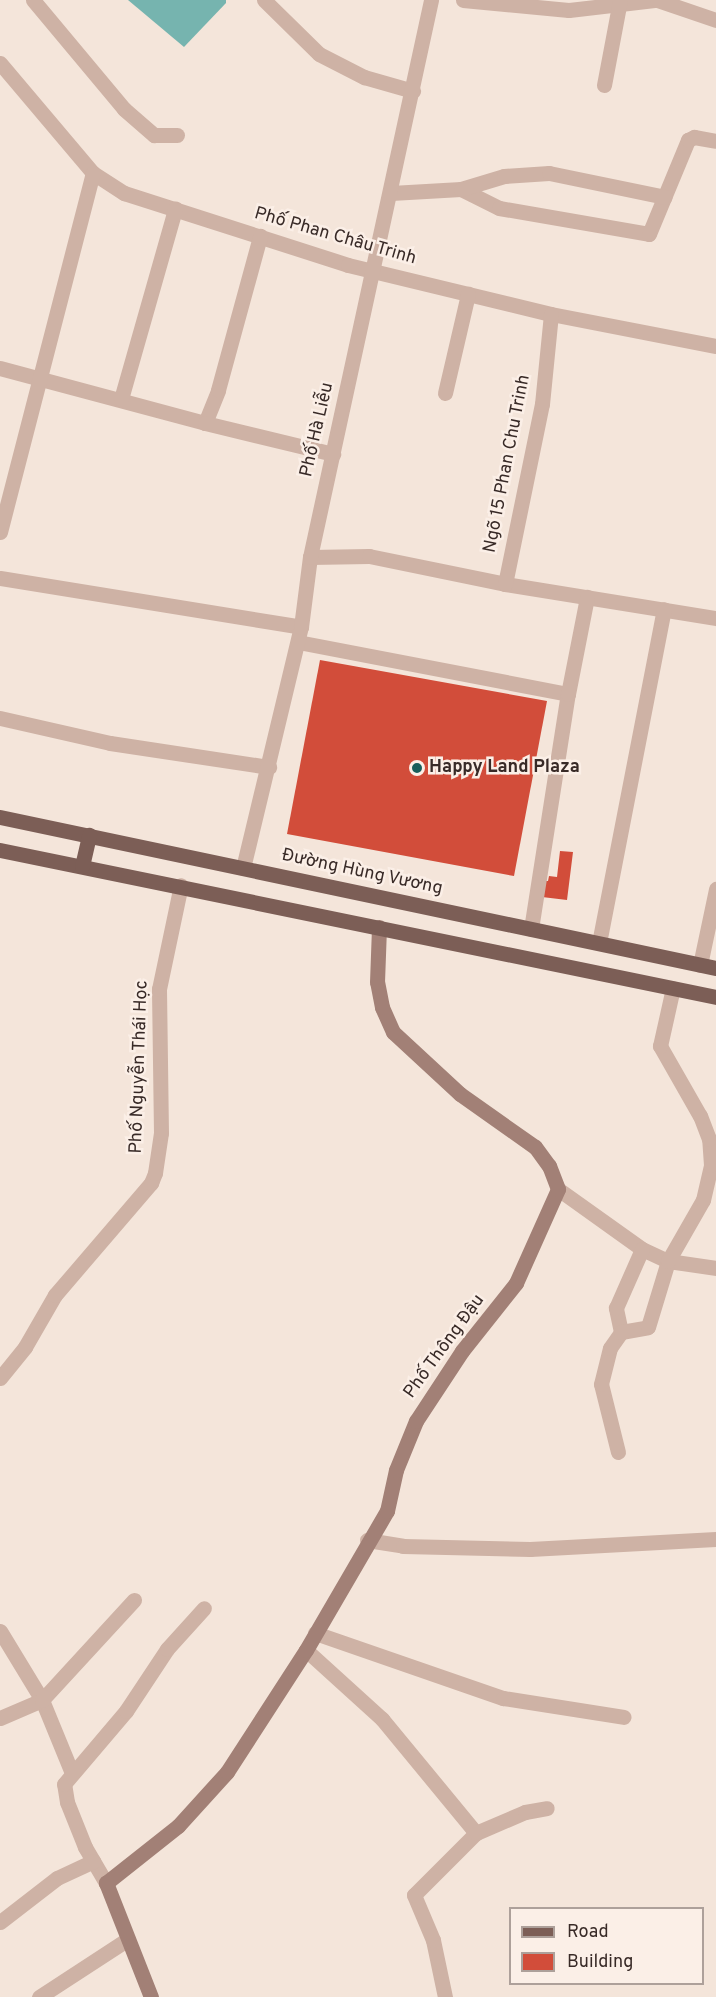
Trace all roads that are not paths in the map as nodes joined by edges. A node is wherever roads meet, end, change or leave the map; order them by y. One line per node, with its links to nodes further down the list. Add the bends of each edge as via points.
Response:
1 (33, 0): 11 (street, via 124,109 154,135)
2 (264, 0): 10 (street, via 319,54 364,77)
3 (431, 0): 10 (street, Phố Hà Liễu)
4 (463, 0): 6 (street, via 568,10)
5 (657, 0): 6 (street); 7 (street)
6 (620, 2): 9 (street)
7 (716, 20)
8 (0, 63): 13 (street, Phố Phan Châu Trinh)
9 (604, 85)
10 (413, 91): 15 (street, Phố Hà Liễu)
11 (177, 135)
12 (716, 141): 16 (street, via 694,137 688,140)
13 (93, 174): 17 (street, Phố Phan Châu Trinh, via 124,193); 24 (street)
14 (461, 189): 15 (street); 16 (street, via 504,176 549,173); 16 (street, via 500,208 549,214 644,235 653,229)
15 (391, 193): 19 (street, Phố Hà Liễu)
16 (665, 197)
17 (175, 209): 18 (street, Phố Phan Châu Trinh); 26 (street)
18 (260, 236): 19 (street, Phố Phan Châu Trinh); 27 (street, via 218,390)
19 (374, 271): 20 (street, Phố Phan Châu Trinh); 28 (street, Phố Hà Liễu)
20 (468, 294): 21 (street, Phố Phan Châu Trinh); 25 (street)
21 (550, 314): 22 (street, Phố Phan Châu Trinh); 32 (street, Ngõ 15 Phan Chu Trinh, via 542,404)
22 (716, 346)
23 (0, 368): 24 (street)
24 (38, 376): 26 (street); 29 (street)
25 (445, 393)
26 (121, 399): 27 (street)
27 (205, 423): 28 (street)
28 (333, 453): 30 (street, Phố Hà Liễu)
29 (0, 532)
30 (310, 557): 32 (street, via 369,556); 36 (street, Phố Hà Liễu)
31 (0, 578): 36 (street)
32 (505, 584): 33 (street)
33 (588, 597): 34 (street); 38 (street)
34 (664, 609): 35 (street); 50 (street)
35 (716, 618)
36 (302, 627): 37 (street, Phố Hà Liễu)
37 (298, 642): 38 (street); 40 (street, Phố Hà Liễu)
38 (568, 694): 49 (street)
39 (0, 718): 40 (street, via 110,743)
40 (269, 767): 45 (street, Phố Hà Liễu)
41 (0, 817): 42 (main road, Đường Hùng Vương)
42 (88, 835): 44 (main road); 45 (main road, Đường Hùng Vương)
43 (0, 850): 44 (main road)
44 (82, 866): 46 (main road)
45 (243, 868): 49 (main road, Đường Hùng Vương)
46 (180, 885): 48 (main road); 60 (street, Phố Nguyễn Thái Học, via 159,989 161,1133 155,1173 55,1295 25,1347)
47 (716, 890): 51 (street)
48 (379, 927): 53 (main road); 55 (street, via 377,982 393,1032 460,1094 535,1147 549,1166)
49 (531, 929): 50 (main road, Đường Hùng Vương)
50 (599, 943): 51 (main road, Đường Hùng Vương)
51 (700, 965): 52 (main road, Đường Hùng Vương)
52 (716, 968)
53 (673, 988): 54 (main road); 57 (street, via 660,1046 700,1116 711,1152 703,1200)
54 (716, 996)
55 (558, 1189): 56 (street); 63 (street, Phố Thông Đậu, via 516,1283 462,1351 420,1413 396,1470 387,1511)
56 (642, 1249): 57 (street); 59 (street, via 616,1308)
57 (668, 1261): 58 (street); 59 (street, via 648,1327)
58 (716, 1268)
59 (621, 1332): 61 (street, via 610,1348 602,1384)
60 (0, 1378)
61 (618, 1452)
62 (716, 1539): 63 (street, via 530,1549 403,1546)
63 (367, 1540): 67 (street, Phố Thông Đậu)
64 (134, 1600): 69 (street)
65 (204, 1608): 72 (street, via 167,1649 126,1711)
66 (0, 1631): 69 (street)
67 (315, 1633): 68 (street, Phố Thông Đậu); 70 (street, via 503,1698)
68 (306, 1650): 74 (street, via 382,1719); 76 (street, Phố Thông Đậu, via 215,1789 149,1851)
69 (42, 1700): 71 (street); 72 (street)
70 (624, 1717)
71 (0, 1718)
72 (72, 1773): 75 (street, via 64,1784 64,1792)
73 (547, 1808): 74 (street, via 525,1812)
74 (476, 1833): 81 (street, via 414,1895 433,1940)
75 (93, 1861): 76 (street); 77 (street, via 57,1878)
76 (106, 1883): 78 (street)
77 (0, 1922)
78 (128, 1939): 79 (street); 80 (street)
79 (39, 1997)
80 (152, 1997)
81 (445, 1997)

